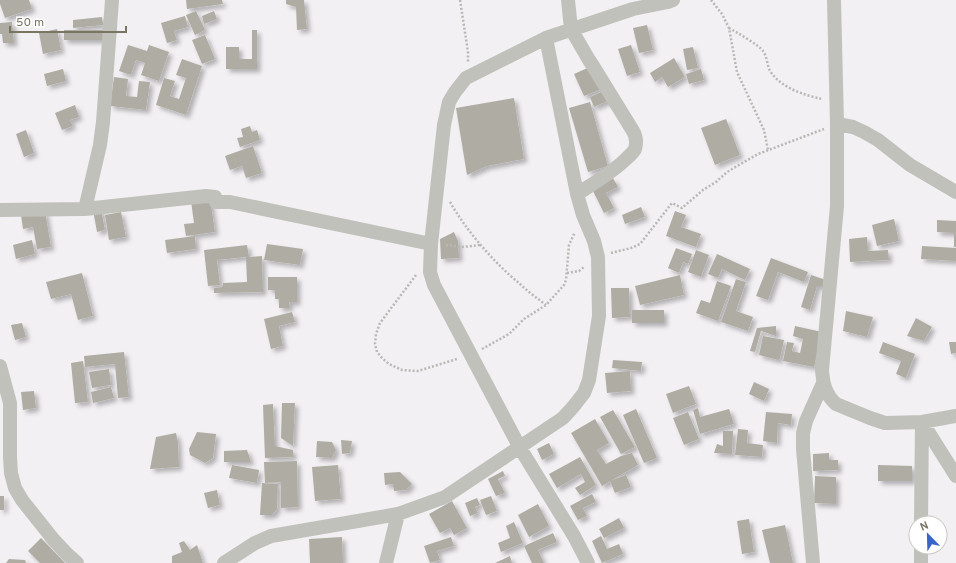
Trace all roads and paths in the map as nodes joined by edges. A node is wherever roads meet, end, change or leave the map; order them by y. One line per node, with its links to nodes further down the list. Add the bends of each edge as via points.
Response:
1 (112, 0): 17 (street, via 100,145)
2 (460, 0): 10 (path, via 468,52)
3 (568, 0): 8 (street)
4 (673, 0): 8 (street, via 634,9)
5 (711, 0): 7 (path, via 722,14)
6 (834, 0): 11 (street)
7 (728, 28): 11 (path, via 760,48 765,54 771,72 780,82 805,94); 13 (path, via 737,72 764,130)
8 (571, 29): 9 (street); 15 (street, via 636,136 635,150 629,156 615,169)
9 (546, 38): 10 (street); 15 (street)
10 (466, 78): 20 (street, via 449,102 444,125)
11 (836, 102): 12 (street)
12 (837, 124): 13 (path); 14 (street, via 864,132 910,165); 28 (street, via 837,206 822,370)
13 (768, 150): 22 (path, via 727,172 682,208 672,203 640,244)
14 (956, 192)
15 (577, 194): 19 (street)
16 (450, 202): 21 (path)
17 (85, 209): 18 (street); 20 (street, via 206,196 215,197 216,202 230,202)
18 (0, 210)
19 (583, 214): 22 (street); 24 (path, via 569,245)
20 (431, 244): 21 (path, via 462,247); 26 (street, via 430,272 434,285)
21 (481, 245): 25 (path, via 518,283)
22 (598, 257): 24 (path, via 579,271); 31 (street, via 599,316 589,380 584,393 563,418)
23 (417, 274): 26 (path, via 380,323 376,334 377,352 389,364 402,370 418,371)
24 (567, 274): 25 (path, via 564,285)
25 (546, 305): 26 (path, via 524,319 509,334)
26 (471, 355): 31 (street)
27 (0, 366): 35 (street, via 10,403 10,458 15,488 52,539)
28 (823, 383): 30 (street, via 836,404 870,418 885,423); 39 (street, via 803,434)
29 (956, 416): 30 (street)
30 (922, 422): 32 (street); 34 (street)
31 (520, 448): 33 (street, via 445,498); 38 (street)
32 (956, 476)
33 (398, 514): 36 (street, via 271,536); 37 (street)
34 (921, 515)
35 (78, 563)
36 (224, 563)
37 (386, 563)
38 (588, 563)
39 (813, 563)

